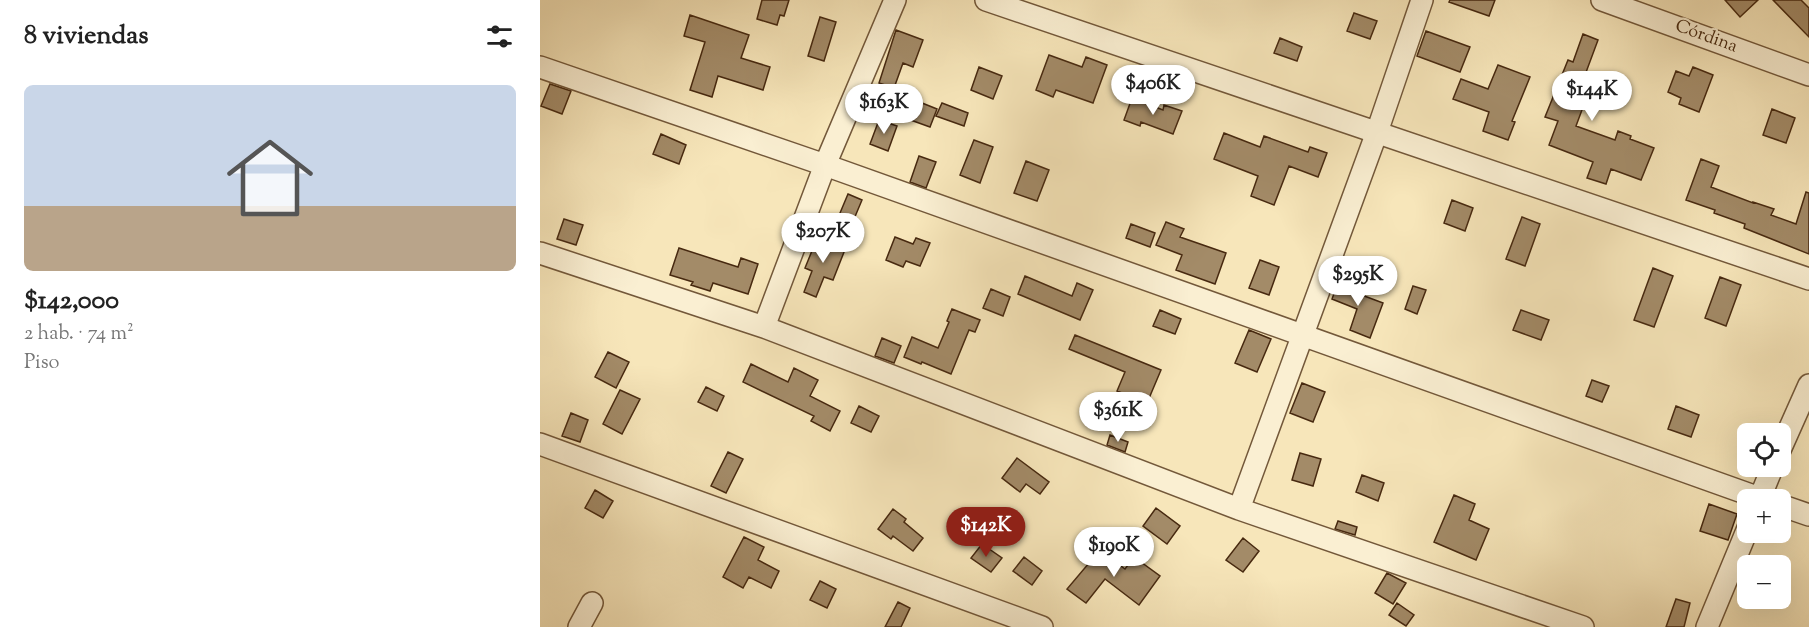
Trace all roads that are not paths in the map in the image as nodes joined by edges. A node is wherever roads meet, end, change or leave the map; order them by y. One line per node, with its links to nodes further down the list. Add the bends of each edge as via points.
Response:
1 (895, 0): 9 (street)
2 (986, 0): 8 (street)
3 (1422, 0): 8 (street)
4 (1602, 0): 5 (street, Córdina)
5 (1636, 5): 7 (street, Córdina)
6 (540, 67): 9 (street)
7 (1809, 75)
8 (1377, 132): 11 (street); 13 (street)
9 (825, 165): 12 (street); 13 (street)
10 (540, 253): 12 (street)
11 (1809, 279)
12 (764, 327): 18 (street)
13 (1301, 335): 17 (street); 18 (street)
14 (1809, 385): 15 (street)
15 (1791, 425)
16 (540, 444): 25 (street)
17 (1737, 490)
18 (1239, 509): 23 (street)
19 (1791, 509): 20 (street)
20 (1809, 515)
21 (1742, 543): 26 (street)
22 (592, 603): 24 (street)
23 (1573, 625)
24 (579, 627)
25 (1042, 627)
26 (1707, 627)

